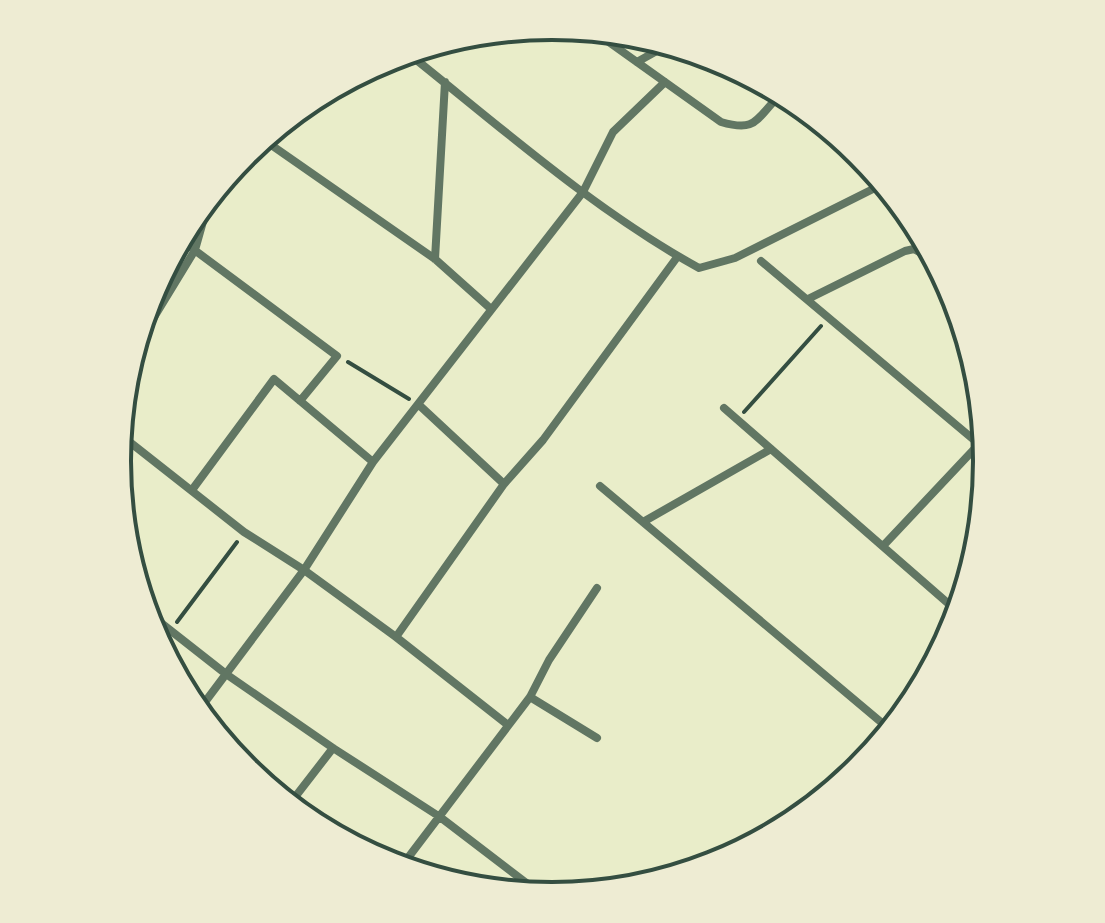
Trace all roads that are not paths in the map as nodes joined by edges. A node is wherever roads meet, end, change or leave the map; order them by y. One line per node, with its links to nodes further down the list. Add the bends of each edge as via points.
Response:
1 (613, 45): 4 (street)
2 (654, 52): 4 (street)
3 (419, 61): 5 (street)
4 (637, 62): 6 (street)
5 (445, 82): 10 (street); 16 (street)
6 (665, 82): 7 (street, via 721,122 741,127 754,122); 10 (street, via 613,132)
7 (773, 102)
8 (273, 146): 16 (street)
9 (873, 189): 15 (street, via 735,258 699,268)
10 (583, 192): 15 (street); 20 (street)
11 (201, 228): 13 (street)
12 (190, 246): 13 (street)
13 (195, 250): 19 (street); 21 (street, via 337,356)
14 (918, 251): 18 (street, via 905,251)
15 (678, 256): 29 (street, via 543,440)
16 (435, 259): 20 (street)
17 (761, 261): 18 (street)
18 (808, 299): 24 (street)
19 (160, 307)
20 (491, 309): 22 (street)
21 (300, 401): 28 (street); 31 (street, via 274,379)
22 (418, 404): 28 (street); 29 (street)
23 (724, 408): 26 (street)
24 (973, 440)
25 (132, 443): 31 (street)
26 (771, 449): 32 (street); 33 (street)
27 (974, 455): 33 (street)
28 (373, 462): 34 (street)
29 (504, 484): 38 (street)
30 (600, 486): 32 (street)
31 (192, 490): 34 (street)
32 (643, 522): 42 (street)
33 (883, 546): 36 (street)
34 (304, 570): 38 (street); 39 (street)
35 (597, 588): 40 (street)
36 (949, 604)
37 (164, 624): 39 (street)
38 (396, 637): 43 (street)
39 (226, 674): 41 (street); 45 (street)
40 (530, 697): 43 (street); 44 (street)
41 (206, 701)
42 (882, 723)
43 (508, 725): 47 (street)
44 (597, 738)
45 (333, 748): 46 (street); 47 (street)
46 (296, 796)
47 (440, 817): 48 (street); 49 (street)
48 (408, 858)
49 (525, 882)

